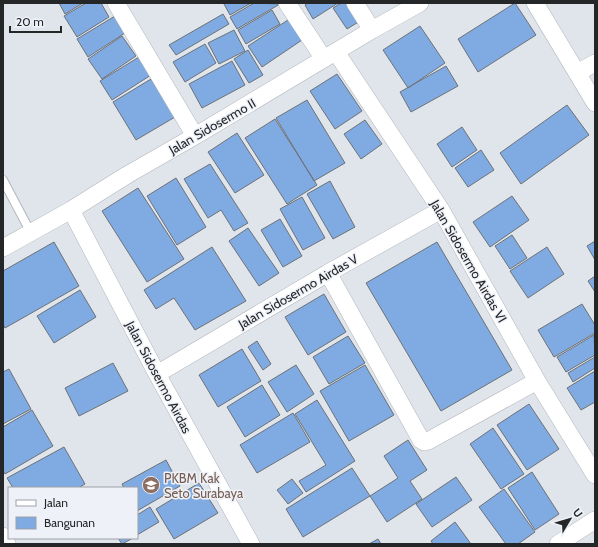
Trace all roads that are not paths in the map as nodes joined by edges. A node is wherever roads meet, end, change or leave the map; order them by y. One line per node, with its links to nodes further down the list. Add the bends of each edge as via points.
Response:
1 (116, 3): 11 (street)
2 (287, 3): 7 (street, Jalan Sidosermo Airdas VI)
3 (355, 3): 6 (street)
4 (420, 3): 6 (street, Jalan Sidosermo II)
5 (535, 3): 9 (street)
6 (372, 30): 7 (street, Jalan Sidosermo II)
7 (330, 56): 11 (street, Jalan Sidosermo II); 14 (street, Jalan Sidosermo Airdas VI)
8 (595, 63): 9 (street)
9 (577, 73): 10 (street)
10 (595, 103)
11 (195, 136): 13 (street, Jalan Sidosermo II, via 127,174)
12 (3, 180): 15 (lane)
13 (71, 210): 15 (street, Jalan Sidosermo II); 18 (street, Jalan Sidosermo Airdas)
14 (441, 210): 17 (street, Jalan Sidosermo Airdas V); 19 (street, Jalan Sidosermo Airdas VI)
15 (30, 233): 16 (street, Jalan Sidosermo II)
16 (3, 248)
17 (328, 273): 18 (street, Jalan Sidosermo Airdas V); 19 (street, via 424,442)
18 (157, 374): 24 (street, Jalan Sidosermo Airdas)
19 (537, 381): 20 (street, Jalan Sidosermo Airdas VI)
20 (595, 475)
21 (595, 520): 25 (street)
22 (3, 536): 23 (street)
23 (7, 544)
24 (251, 544)
25 (558, 544)

